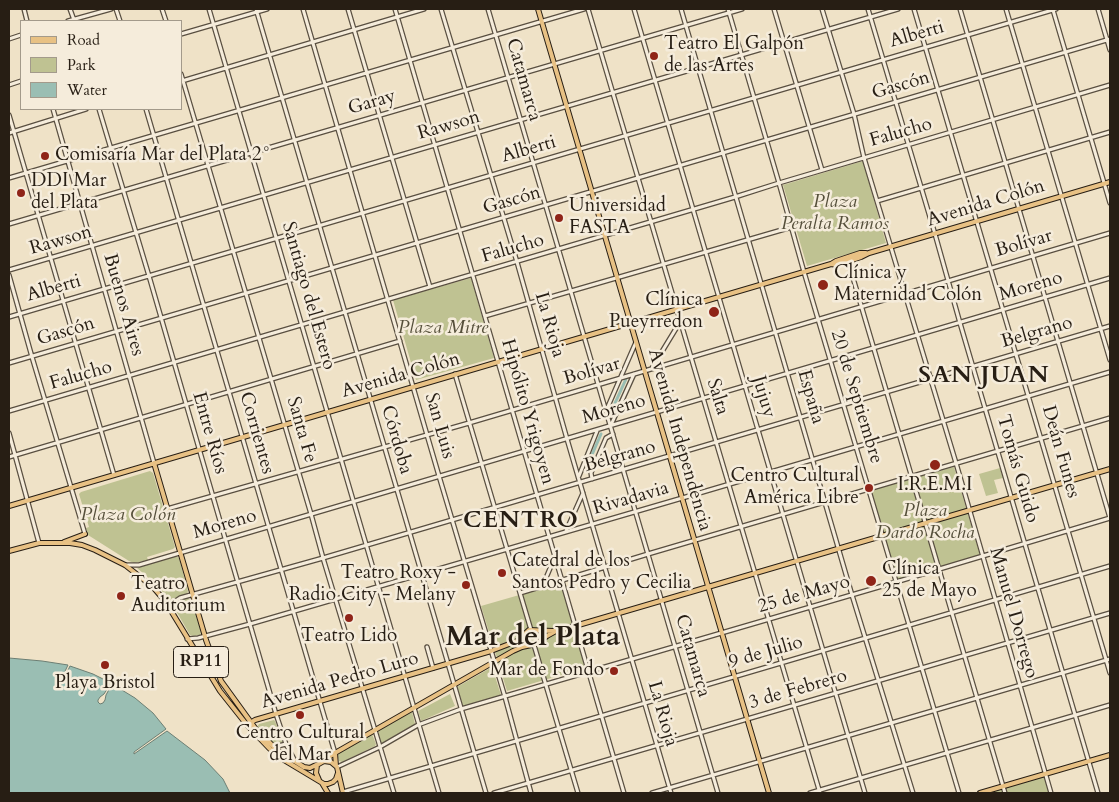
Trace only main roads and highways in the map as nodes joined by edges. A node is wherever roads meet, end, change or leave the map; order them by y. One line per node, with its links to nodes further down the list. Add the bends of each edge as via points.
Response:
1 (538, 9): 5 (main road, Avenida Independencia)
2 (1110, 182): 3 (main road, Avenida Colón)
3 (869, 253): 4 (main road, Avenida Colón); 4 (main road, Avenida Colón)
4 (831, 264): 5 (main road, Avenida Colón)
5 (631, 323): 6 (main road, Avenida Colón); 12 (main road, Avenida Independencia)
6 (154, 463): 8 (main road, Avenida Colón); 19 (main road, Buenos Aires / RP11, via 221,681)
7 (1110, 469): 12 (main road)
8 (9, 506)
9 (85, 534): 10 (main road, RP11)
10 (62, 542): 11 (main road, RP11, via 39,543); 19 (main road, RP11, via 95,550 125,565 153,587 170,609 218,689)
11 (9, 551)
12 (708, 586): 14 (main road); 28 (main road, Avenida Independencia)
13 (533, 630): 14 (main road); 15 (main road); 17 (main road, via 540,636)
14 (559, 630): 17 (main road)
15 (525, 634): 16 (main road, Avenida Pedro Luro); 17 (main road, via 526,642)
16 (512, 644): 18 (main road, via 516,646); 19 (main road, Avenida Pedro Luro)
17 (535, 644): 18 (main road)
18 (513, 651): 20 (main road)
19 (249, 723): 22 (main road, RP11, via 297,763 308,768); 25 (main road, RP11, via 276,754)
20 (335, 752): 22 (main road); 23 (main road, Corrientes)
21 (1110, 755): 29 (main road)
22 (320, 763): 23 (main road, via 328,761); 25 (main road, RP11, via 316,773)
23 (337, 767): 24 (main road)
24 (338, 773): 25 (main road, via 333,782); 26 (main road)
25 (321, 783): 27 (main road, RP11)
26 (343, 792)
27 (328, 793)
28 (769, 793)
29 (980, 793)

